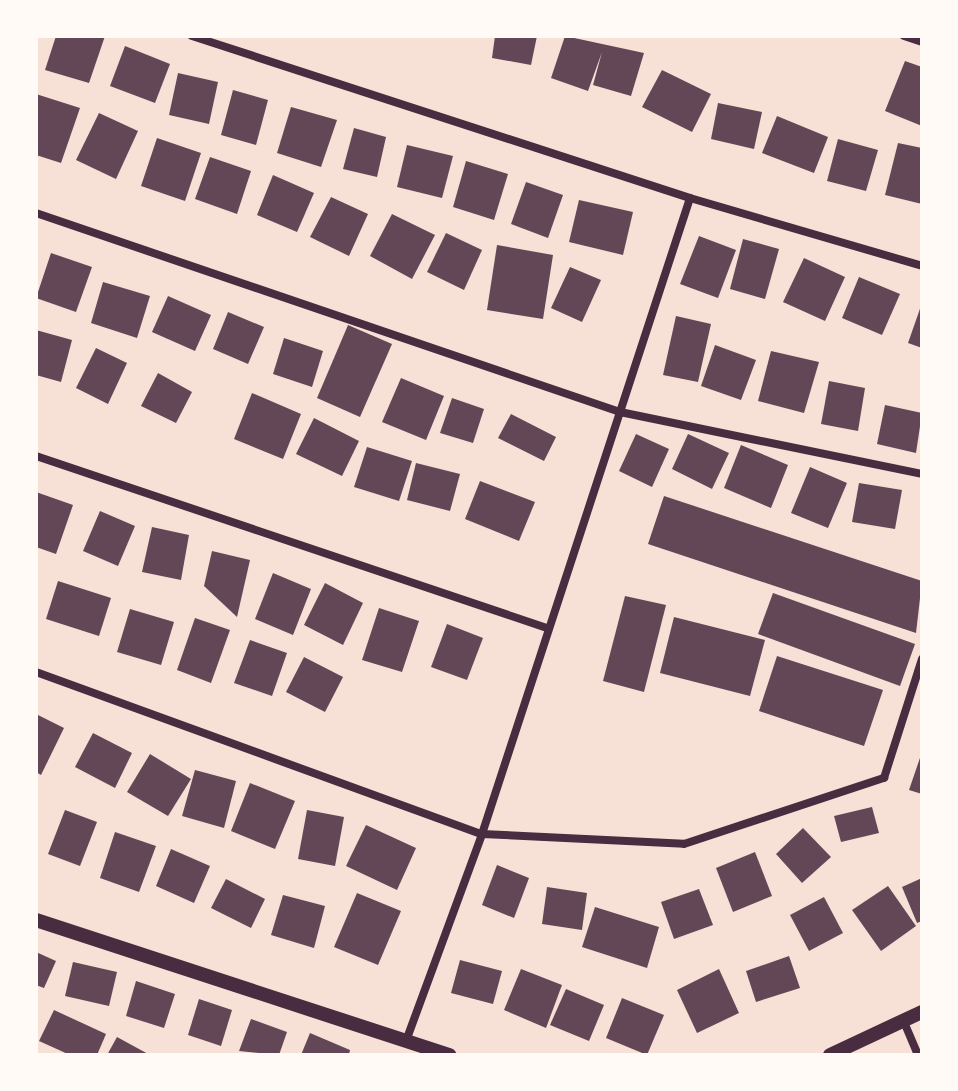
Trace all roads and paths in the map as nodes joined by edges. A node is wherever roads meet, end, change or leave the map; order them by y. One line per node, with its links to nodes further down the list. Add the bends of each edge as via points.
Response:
1 (192, 36): 4 (street)
2 (904, 36): 3 (street)
3 (922, 42)
4 (690, 198): 6 (street); 7 (street)
5 (36, 213): 7 (street)
6 (922, 266)
7 (620, 412): 9 (street); 10 (street)
8 (36, 456): 10 (street)
9 (922, 474)
10 (547, 628): 13 (street)
11 (922, 659): 13 (street, via 884,778 684,844)
12 (36, 672): 13 (street)
13 (482, 834): 17 (street)
14 (36, 920): 17 (street)
15 (922, 1012): 16 (street)
16 (904, 1022): 19 (street); 20 (street)
17 (406, 1041): 18 (street)
18 (449, 1055)
19 (830, 1055)
20 (918, 1055)

